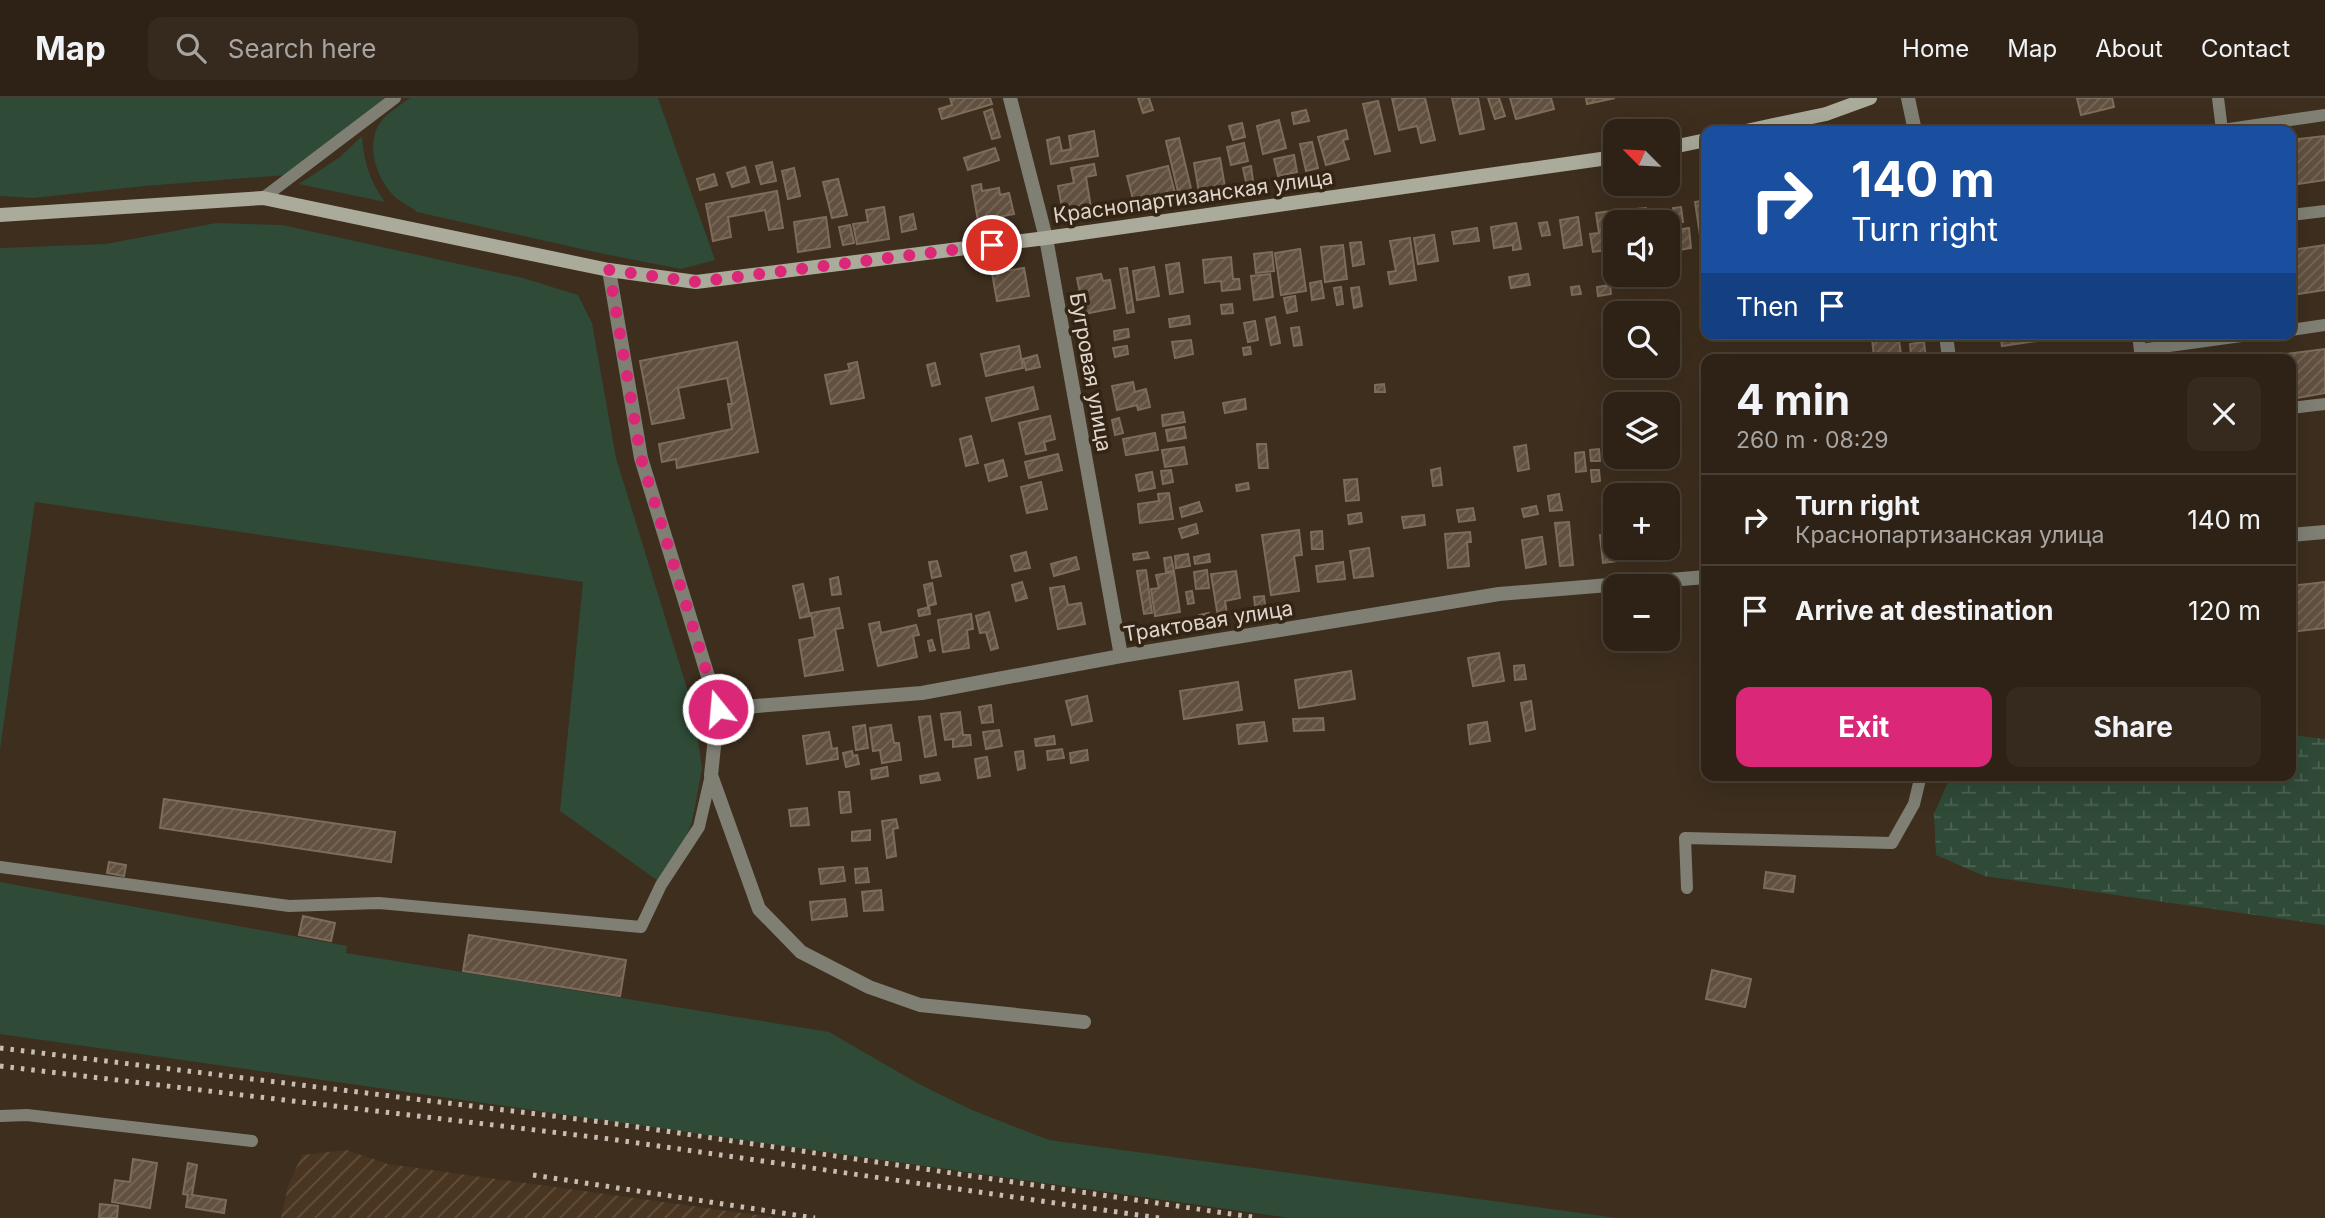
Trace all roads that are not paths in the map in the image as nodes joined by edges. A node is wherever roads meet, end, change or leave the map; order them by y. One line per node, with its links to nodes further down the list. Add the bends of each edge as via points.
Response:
1 (395, 98): 14 (lane)
2 (1010, 98): 18 (street, Бугровая улица)
3 (1870, 98): 7 (street, via 1826,114)
4 (1908, 98): 8 (street)
5 (2218, 98): 9 (lane)
6 (2325, 115): 10 (lane)
7 (1770, 126)
8 (1914, 126)
9 (2218, 126)
10 (2251, 126)
11 (1701, 141): 12 (street)
12 (1680, 145)
13 (1603, 159): 18 (street, Краснопартизанская улица)
14 (262, 198): 17 (street, Краснопартизанская улица); 19 (street, Краснопартизанская улица)
15 (2325, 211): 16 (lane)
16 (2296, 214)
17 (0, 215)
18 (1046, 238): 19 (street, Краснопартизанская улица, via 696,282); 29 (street, Бугровая улица)
19 (609, 270): 30 (street, via 641,458)
20 (2325, 325): 21 (lane)
21 (2296, 329)
22 (2222, 340): 23 (lane)
23 (2141, 354)
24 (2325, 404): 25 (lane)
25 (2296, 407)
26 (2325, 532): 27 (street)
27 (2296, 535)
28 (1701, 577): 29 (street, Трактовая улица, via 1499,594)
29 (1121, 656): 30 (street, Трактовая улица, via 922,693)
30 (718, 709): 31 (street)
31 (711, 775): 33 (lane, via 699,827 641,927 379,904 289,906); 35 (street, via 759,909 801,952 869,987 920,1005)
32 (1920, 781): 34 (lane, via 1914,804 1892,843 1685,838)
33 (0, 867)
34 (1687, 888)
35 (1084, 1022)
36 (0, 1116): 37 (lane, via 27,1115)
37 (252, 1141)

